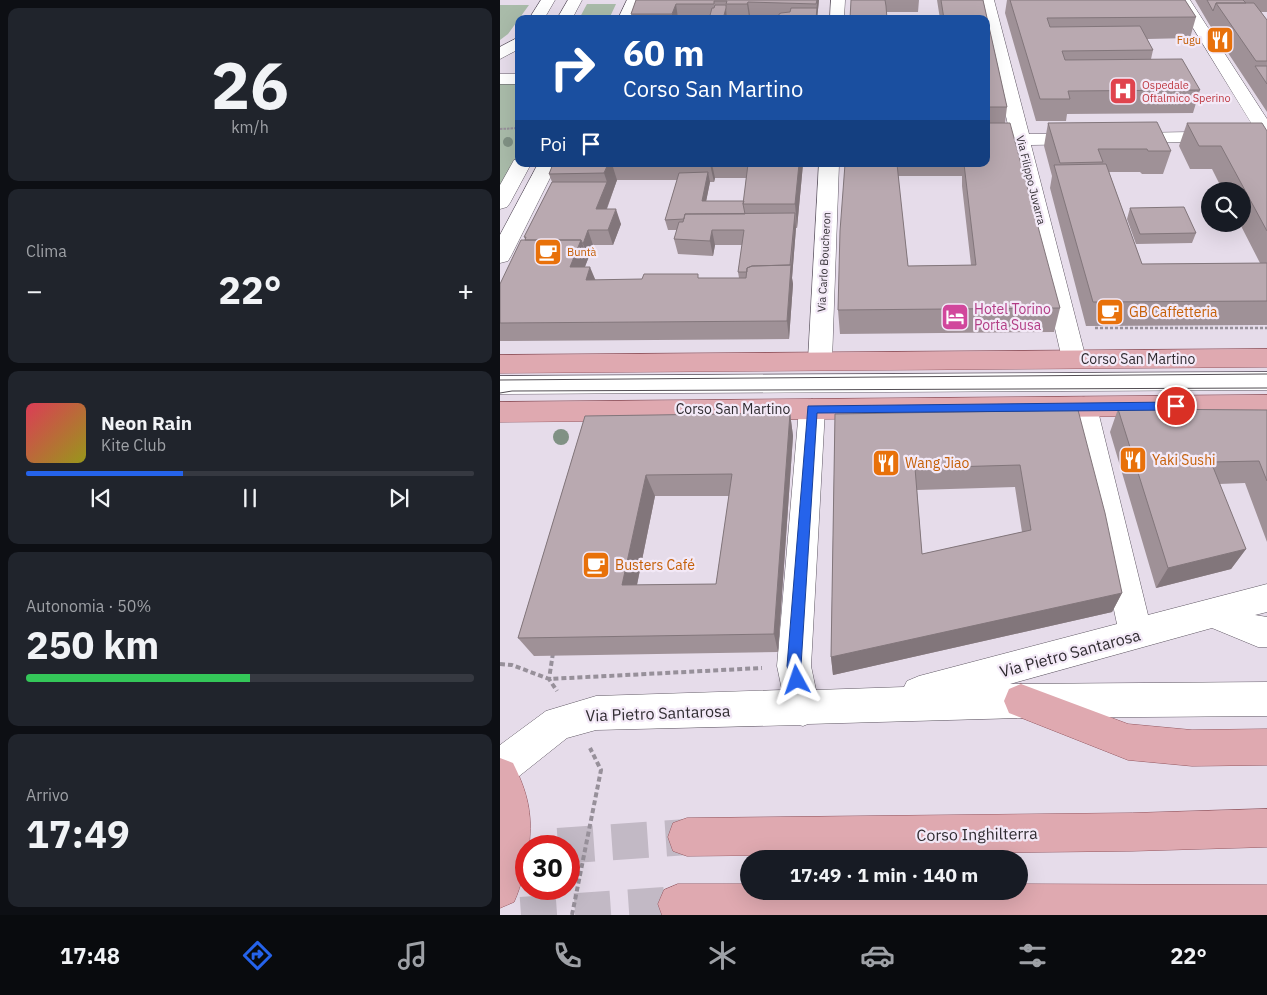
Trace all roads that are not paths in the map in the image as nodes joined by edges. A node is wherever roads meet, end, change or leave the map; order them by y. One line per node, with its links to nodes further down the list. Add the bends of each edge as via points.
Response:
1 (548, 0): 7 (street)
2 (575, 0): 8 (street)
3 (634, 0): 9 (street)
4 (838, 0): 10 (street)
5 (987, 0): 19 (street, Via Filippo Juvarra)
6 (1183, 0): 17 (street)
7 (539, 15)
8 (566, 15)
9 (626, 15)
10 (837, 15)
11 (515, 45): 12 (street)
12 (500, 54)
13 (500, 74): 14 (street)
14 (515, 74)
15 (500, 78): 16 (street)
16 (515, 79)
17 (1267, 135): 19 (street)
18 (990, 140): 19 (street)
19 (1021, 140): 26 (street, Via Filippo Juvarra)
20 (519, 167): 23 (street)
21 (545, 167): 24 (street)
22 (829, 167): 27 (street, Via Carlo Boucheron)
23 (500, 203)
24 (500, 256)
25 (1267, 358): 26 (main road, Corso San Martino)
26 (1074, 359): 27 (main road, Corso San Martino)
27 (820, 361): 28 (main road, Corso San Martino)
28 (500, 364)
29 (1267, 381): 30 (street, Corso San Martino)
30 (500, 385)
31 (1267, 406): 32 (main road, Corso San Martino)
32 (1084, 407): 33 (main road, Corso San Martino); 38 (street)
33 (812, 409): 34 (main road, Corso San Martino); 42 (street, via 794,666)
34 (500, 412)
35 (1267, 598): 36 (street, Via Pietro Santarosa)
36 (1213, 613): 37 (street, via 1258,632); 38 (street, Via Pietro Santarosa)
37 (1267, 632)
38 (1136, 635): 41 (street, Via Pietro Santarosa)
39 (1267, 699): 40 (street)
40 (1021, 700): 41 (street); 43 (main road, via 1128,742 1192,748)
41 (872, 705): 42 (street)
42 (803, 708): 44 (street, Via Pietro Santarosa, via 596,713 558,723)
43 (1267, 746)
44 (500, 768)
45 (500, 776): 48 (main road, via 512,807 513,834)
46 (1267, 828): 47 (main road, Corso Inghilterra)
47 (687, 837)
48 (500, 888)
49 (678, 904): 50 (main road)
50 (1267, 906)

